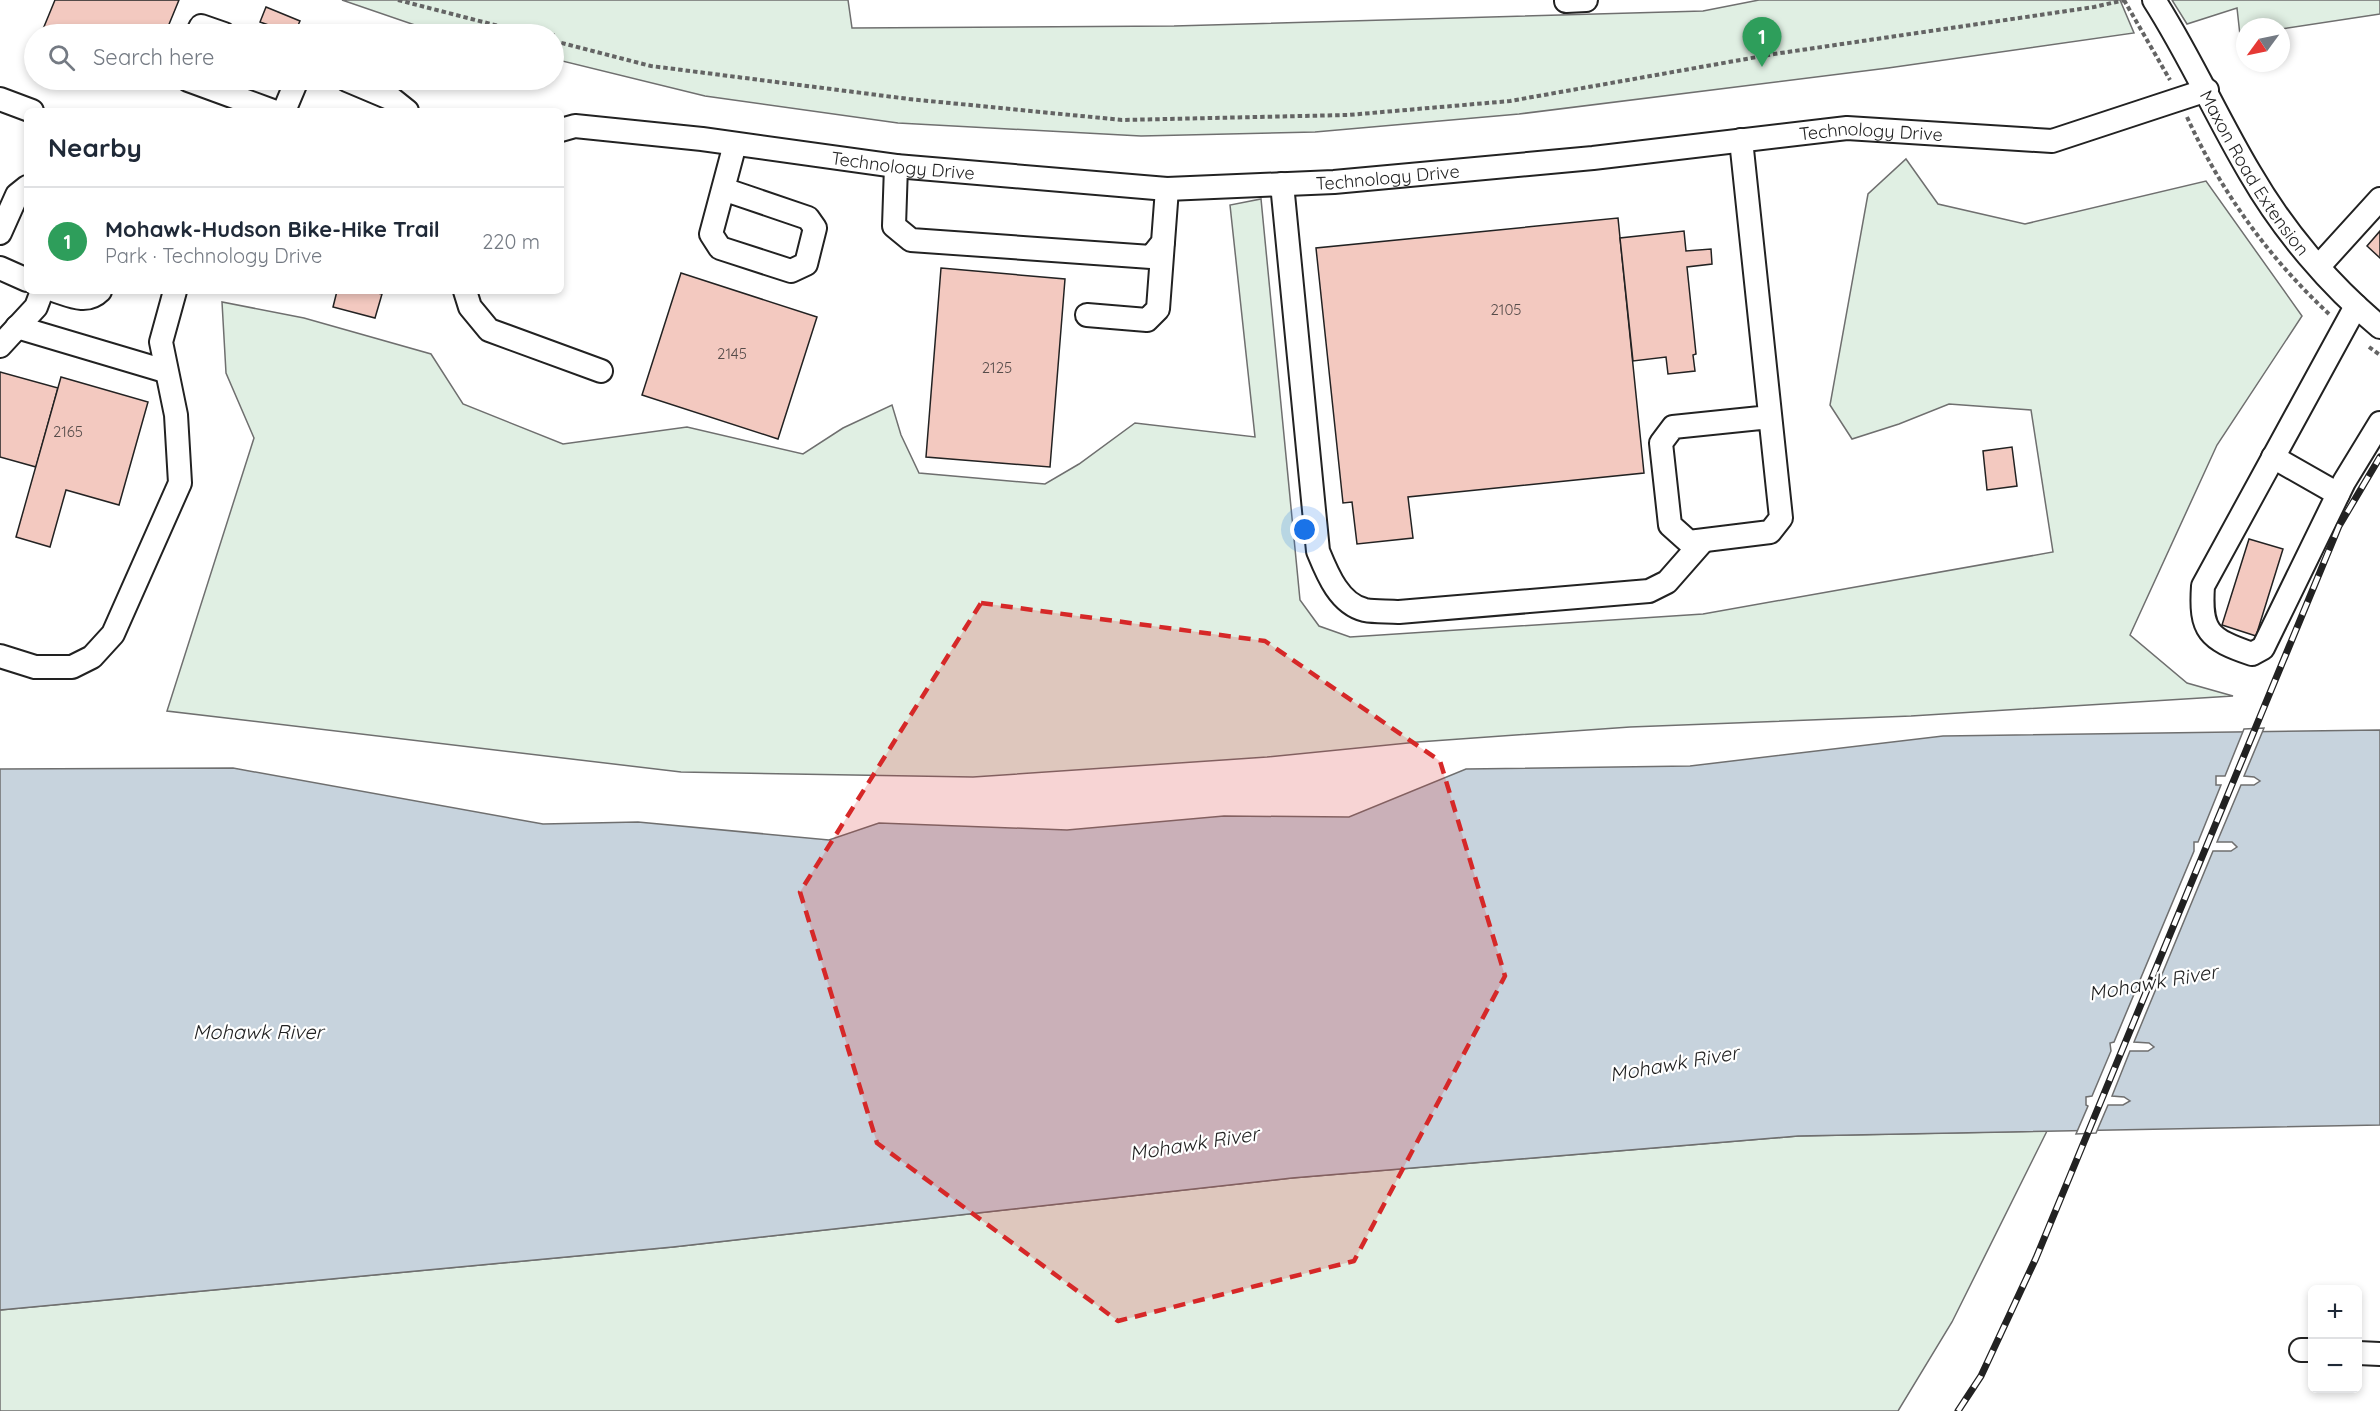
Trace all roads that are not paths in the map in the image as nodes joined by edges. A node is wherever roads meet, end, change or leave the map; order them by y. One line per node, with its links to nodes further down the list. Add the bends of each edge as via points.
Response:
1 (1586, 0): 3 (street)
2 (2154, 0): 7 (street, Maxon Road Extension)
3 (1566, 1)
4 (215, 90): 10 (street)
5 (293, 90): 11 (street)
6 (370, 90): 12 (street)
7 (2207, 90): 14 (street, Technology Drive, via 2052,141 1847,128); 24 (street, Maxon Road Extension, via 2250,174)
8 (0, 99): 9 (street)
9 (24, 108)
10 (265, 108)
11 (285, 108)
12 (403, 108)
13 (564, 129): 15 (street, Technology Drive, via 575,126)
14 (1741, 140): 17 (street, Technology Drive, via 1593,158); 39 (street)
15 (735, 144): 16 (street, Technology Drive); 19 (street)
16 (897, 166): 20 (street, Technology Drive); 23 (street, via 894,226 911,240 1151,257)
17 (1282, 184): 20 (street, Technology Drive); 43 (street, via 1318,551 1329,579 1350,602 1364,610 1399,612 1649,591 1667,582)
18 (24, 189): 22 (street, via 17,195)
19 (723, 189): 19 (street, via 711,234 720,248 791,271 806,264 815,228 808,218)
20 (1167, 189): 23 (street)
21 (2380, 199): 24 (street)
22 (0, 233)
23 (1163, 242): 33 (street, via 1158,309 1147,321)
24 (2319, 266): 32 (street, Maxon Road Extension)
25 (0, 268): 26 (street)
26 (24, 279)
27 (41, 294): 34 (street, via 36,307)
28 (66, 294): 29 (street, via 92,298)
29 (97, 294)
30 (174, 294): 37 (street, via 161,342)
31 (466, 294): 38 (street, via 470,307 489,330)
32 (2356, 306): 35 (street, Maxon Road Extension); 41 (street)
33 (1087, 315)
34 (17, 327): 36 (street); 37 (street)
35 (2380, 327)
36 (0, 346)
37 (165, 371): 44 (street, via 176,415 180,483 113,634 92,657 72,667 35,667)
38 (601, 371)
39 (1770, 417): 43 (street, via 1781,518 1770,532); 43 (street, via 1674,427 1661,443 1671,525 1689,542)
40 (2380, 423): 42 (street)
41 (2273, 458): 42 (street); 42 (street, via 2203,585 2201,614 2210,634 2235,648 2252,654 2263,648)
42 (2338, 494)
43 (1703, 541)
44 (0, 656)
45 (2362, 1353): 46 (street)
46 (2380, 1354)

